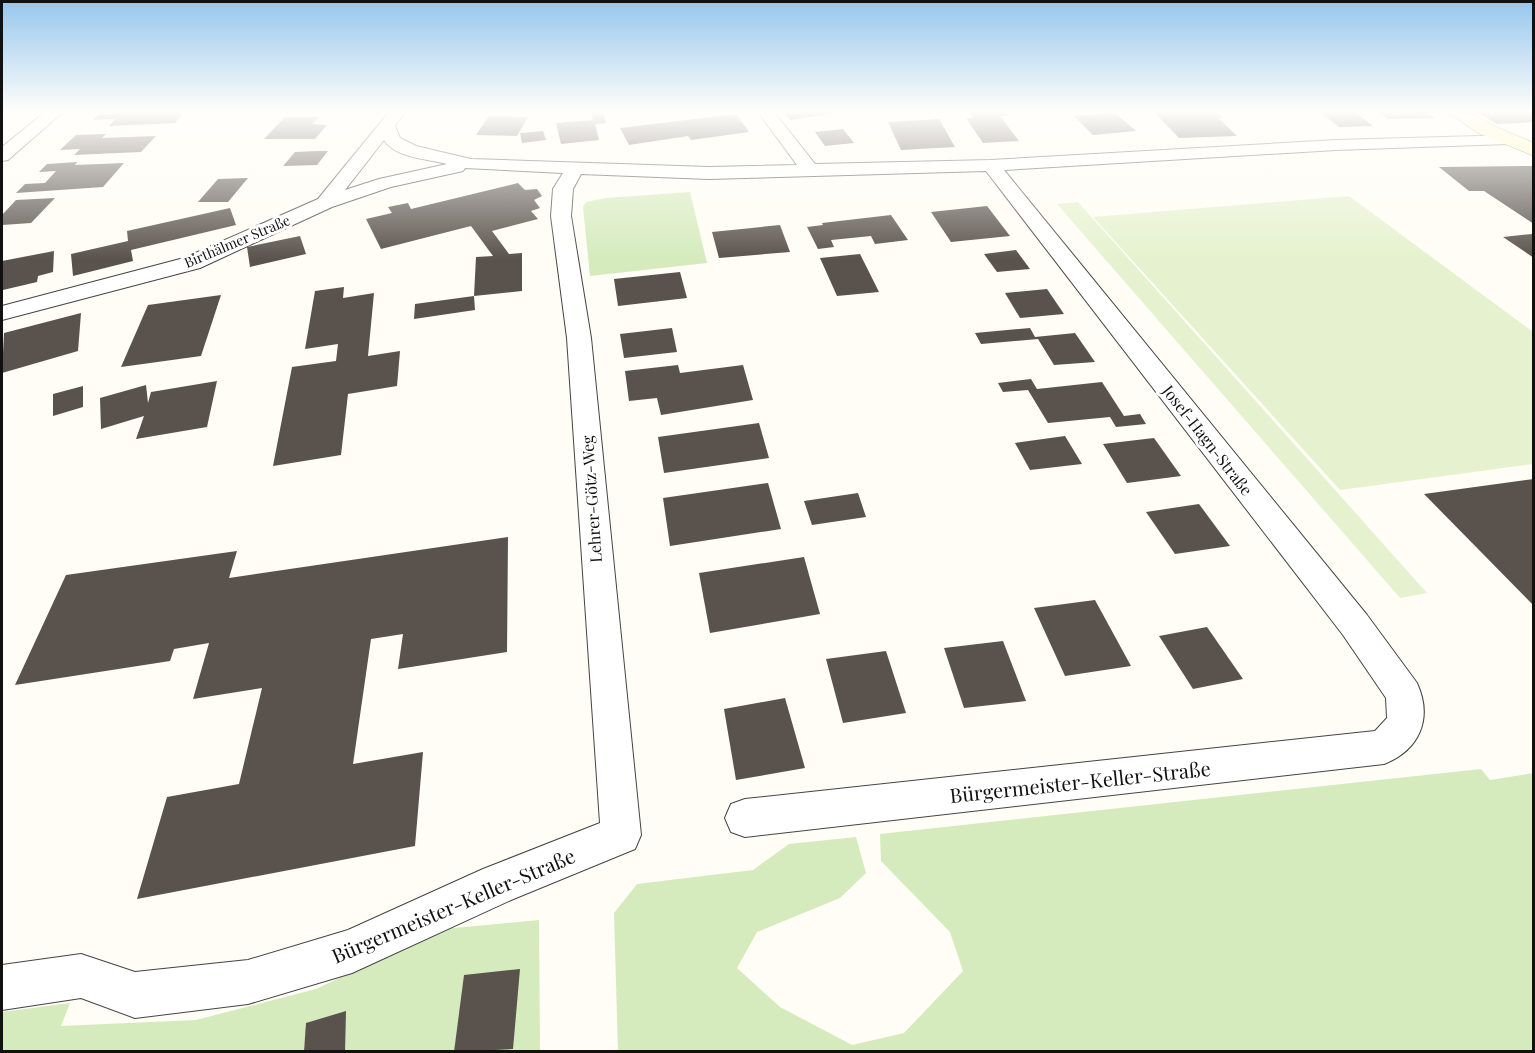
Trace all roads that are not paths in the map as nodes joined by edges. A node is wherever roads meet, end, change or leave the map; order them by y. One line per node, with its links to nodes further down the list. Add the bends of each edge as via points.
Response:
1 (358, 161): 9 (street)
2 (459, 161): 5 (street)
3 (804, 161): 8 (street)
4 (1058, 161): 6 (street)
5 (471, 164): 7 (street); 9 (street, Birthälmer Straße, via 429,171)
6 (991, 165): 8 (street); 11 (street, Josef-Hagn-Straße, via 1355,625 1404,694)
7 (575, 168): 8 (street, via 709,173); 13 (street, Lehrer-Götz-Weg, via 563,189 561,216 579,338)
8 (808, 169)
9 (326, 203): 10 (street, Birthälmer Straße, via 192,262)
10 (2, 313)
11 (1406, 724): 12 (street, Bürgermeister-Keller-Straße, via 1384,747)
12 (745, 818)
13 (621, 835): 14 (street, Bürgermeister-Keller-Straße, via 498,884 352,951 248,982 135,995 81,976)
14 (2, 988)

